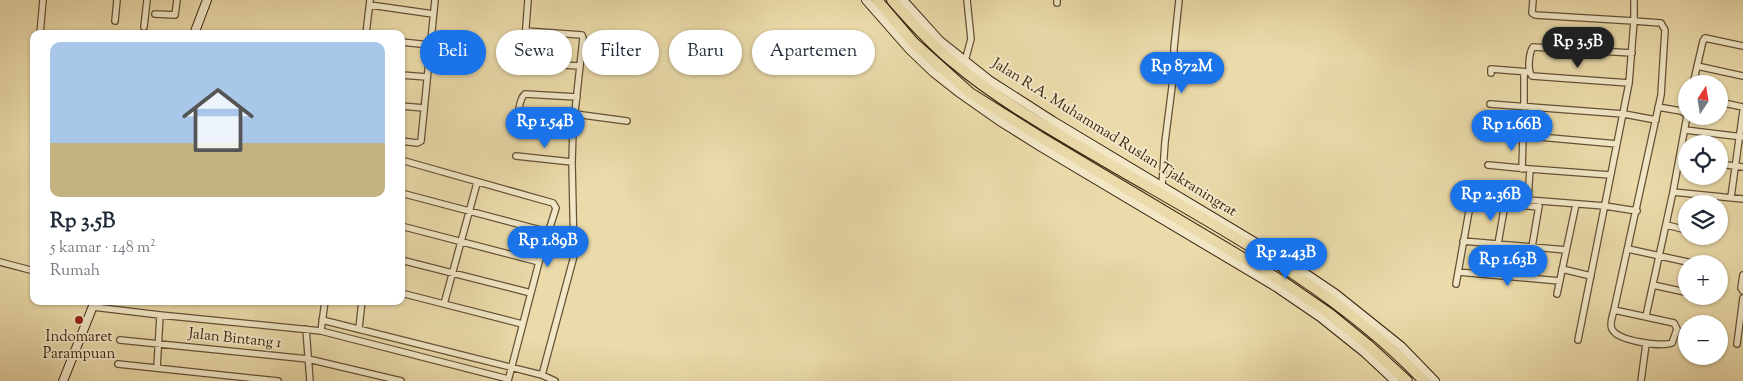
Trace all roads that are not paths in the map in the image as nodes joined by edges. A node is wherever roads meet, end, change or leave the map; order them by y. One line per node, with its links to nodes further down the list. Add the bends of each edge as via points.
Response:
1 (43, 0): 22 (street)
2 (117, 0): 19 (street)
3 (147, 0): 21 (street)
4 (177, 0): 17 (street, via 175,15)
5 (207, 0): 23 (street)
6 (435, 0): 18 (street)
7 (528, 0): 26 (street)
8 (866, 0): 151 (street, via 910,50 961,94 1041,147 1284,292 1365,353)
9 (878, 0): 152 (highway, via 913,42 970,93 1285,283 1330,314)
10 (892, 0): 153 (highway, Jalan R.A. Muhammad Ruslan Tjakraningrat, via 927,39 987,88 1051,130 1280,265 1334,302)
11 (903, 0): 32 (street, Jalan R.A. Muhammad Ruslan Tjakraningrat, via 940,41)
12 (967, 0): 32 (street, via 971,39)
13 (1179, 0): 78 (street)
14 (1533, 0): 20 (street, via 1532,13 1535,15)
15 (1634, 0): 20 (street)
16 (370, 3): 18 (street); 24 (street)
17 (155, 14)
18 (433, 14): 25 (street)
19 (115, 21)
20 (1634, 21): 31 (street); 48 (street, via 1661,23 1665,30)
21 (144, 27)
22 (40, 30)
23 (196, 30)
24 (367, 30)
25 (431, 30)
26 (526, 30)
27 (572, 34): 34 (street, via 582,35)
28 (405, 42): 29 (street)
29 (420, 44)
30 (1743, 46): 35 (street, via 1706,38)
31 (1632, 52): 36 (street, via 1533,47); 41 (street)
32 (965, 61): 78 (street, Jalan R.A. Muhammad Ruslan Tjakraningrat, via 1018,99)
33 (572, 66): 34 (street)
34 (580, 66): 42 (street)
35 (1697, 66): 38 (street); 39 (street)
36 (1527, 74): 41 (street); 46 (street)
37 (405, 75): 40 (street)
38 (1695, 75)
39 (1743, 76)
40 (427, 77): 50 (street)
41 (1629, 83): 54 (street)
42 (577, 97): 53 (street); 58 (street, via 525,94 521,97 519,122 526,126)
43 (1490, 104): 46 (street)
44 (1728, 104): 49 (street)
45 (405, 106): 50 (street)
46 (1524, 107): 47 (street)
47 (1531, 107): 54 (street); 62 (street)
48 (1658, 107): 51 (street); 55 (street)
49 (1743, 107)
50 (424, 108): 64 (street, via 421,141)
51 (1678, 110)
52 (1743, 111): 63 (street)
53 (575, 114): 56 (street); 58 (street)
54 (1624, 114): 55 (street); 65 (street)
55 (1656, 120): 90 (street)
56 (627, 121)
57 (1685, 125): 59 (street)
58 (573, 130): 69 (street)
59 (1685, 130): 61 (street); 63 (street)
60 (1489, 135): 62 (street)
61 (1684, 135)
62 (1525, 136): 65 (street); 74 (street)
63 (1741, 137): 72 (street)
64 (405, 141)
65 (1617, 144): 76 (street)
66 (516, 156): 69 (street)
67 (405, 161): 77 (street)
68 (1678, 161): 79 (street)
69 (572, 162): 144 (street, via 574,256)
70 (1488, 165): 74 (street)
71 (1728, 165): 72 (street)
72 (1734, 166): 73 (street); 82 (street)
73 (1743, 166)
74 (1522, 169): 75 (street)
75 (1530, 170): 76 (street); 84 (street)
76 (1610, 175): 88 (street)
77 (477, 183): 89 (street); 94 (street, via 553,203 555,210)
78 (1162, 186): 154 (street, Jalan R.A. Muhammad Ruslan Tjakraningrat, via 1336,294 1401,346)
79 (1673, 192): 82 (street); 91 (street)
80 (405, 194): 89 (street)
81 (1489, 195): 84 (street)
82 (1731, 197): 83 (street)
83 (1743, 198)
84 (1528, 200): 86 (street)
85 (1505, 204): 86 (street); 96 (street, via 1471,200); 97 (street)
86 (1539, 204): 87 (street); 98 (street)
87 (1576, 204): 88 (street); 100 (street)
88 (1604, 206): 90 (street); 111 (street)
89 (469, 211): 94 (street); 95 (street)
90 (1637, 211): 99 (street)
91 (1667, 225): 93 (street); 101 (street)
92 (405, 227): 95 (street)
93 (1678, 228)
94 (548, 232): 105 (street)
95 (462, 241): 105 (street); 108 (street)
96 (1463, 242): 97 (street); 109 (street)
97 (1498, 244): 98 (street)
98 (1532, 247): 100 (street)
99 (1628, 249): 101 (street); 126 (street)
100 (1566, 250): 106 (street)
101 (1660, 256): 102 (street); 114 (street)
102 (1678, 260)
103 (405, 261): 108 (street)
104 (0, 262): 107 (street)
105 (539, 262): 117 (street)
106 (1562, 269): 111 (street); 112 (street)
107 (30, 270)
108 (452, 272): 117 (street); 121 (street)
109 (1458, 272): 112 (street); 113 (street)
110 (1743, 275): 116 (street)
111 (1591, 276): 136 (street)
112 (1560, 281): 119 (street)
113 (1456, 284)
114 (1653, 285): 115 (street); 128 (street)
115 (1678, 290)
116 (1743, 290)
117 (531, 293): 131 (street)
118 (405, 294): 121 (street)
119 (1557, 294)
120 (1743, 298): 129 (street)
121 (444, 304): 131 (street)
122 (94, 305): 146 (street)
123 (100, 305): 127 (street)
124 (324, 305): 130 (street)
125 (362, 305): 132 (street)
126 (1614, 310): 128 (street); 138 (street, via 1613,332)
127 (160, 315): 133 (street); 137 (street)
128 (1646, 316): 138 (street, via 1672,322 1677,329 1672,344)
129 (1742, 318): 139 (street)
130 (322, 320): 132 (street); 134 (street)
131 (522, 324): 142 (street)
132 (359, 328): 142 (street)
133 (306, 329): 134 (street); 140 (street)
134 (321, 331): 145 (street)
135 (120, 340): 137 (street, Jalan Bintang 1)
136 (1578, 340)
137 (158, 343): 140 (street, Jalan Bintang 1); 143 (street)
138 (1646, 344): 155 (street)
139 (1736, 344)
140 (308, 359): 148 (street); 149 (street, Jalan Bintang 1)
141 (118, 364): 143 (street)
142 (511, 367): 144 (street); 145 (street)
143 (157, 368): 147 (street)
144 (542, 375): 150 (street)
145 (508, 380)
146 (64, 381)
147 (278, 381)
148 (310, 381)
149 (401, 381)
150 (555, 381)
151 (1394, 381)
152 (1407, 381)
153 (1424, 381)
154 (1435, 381)
155 (1641, 381)

